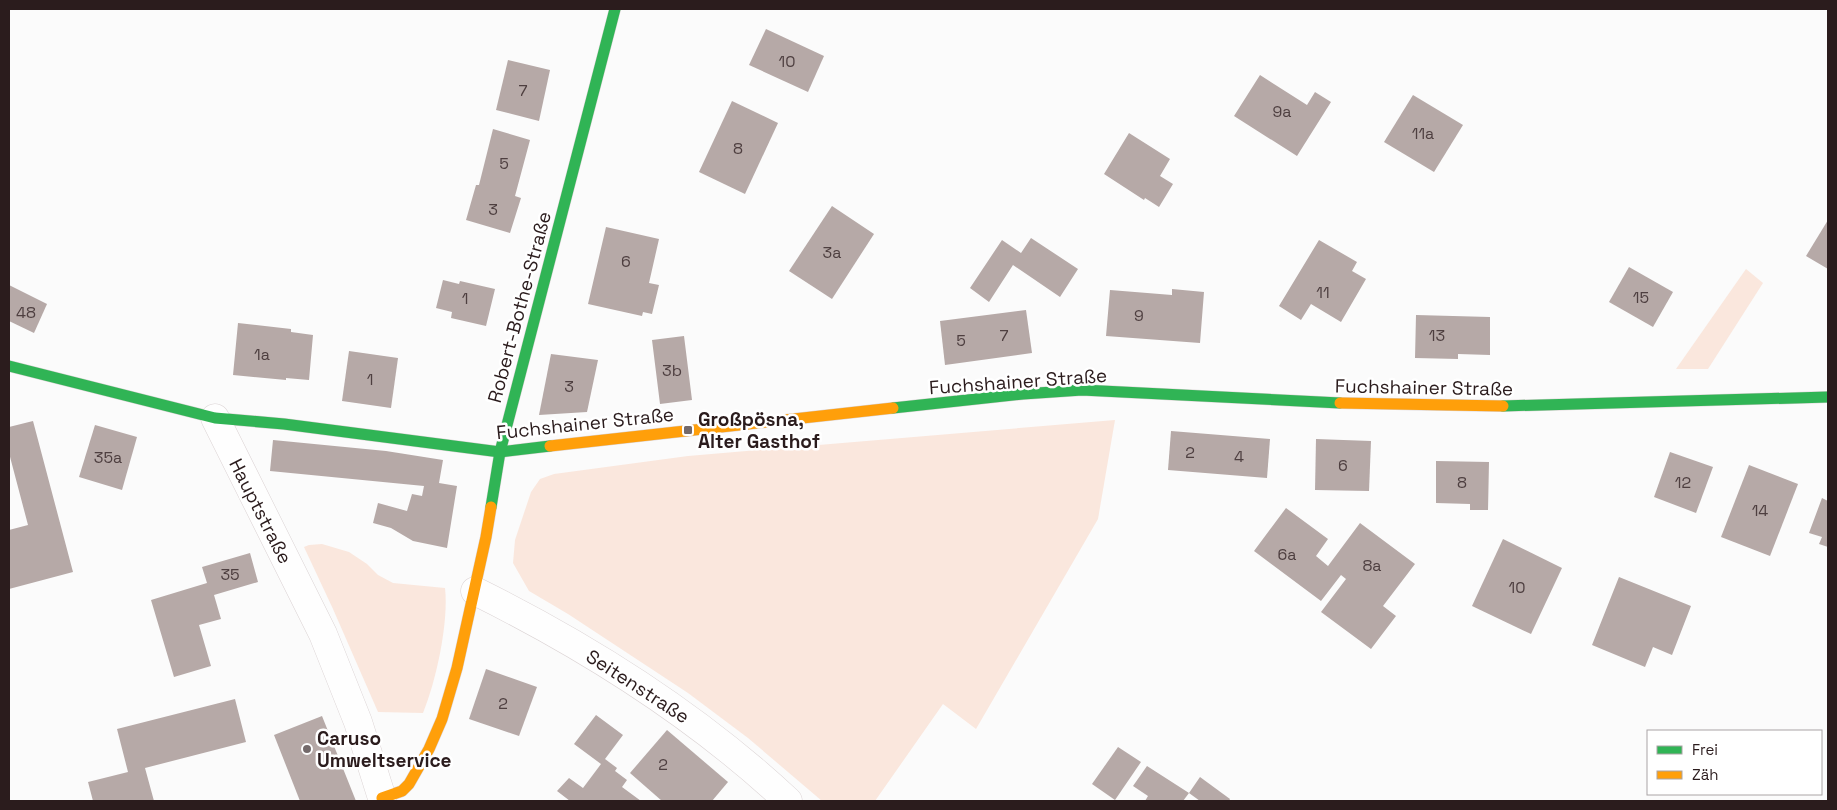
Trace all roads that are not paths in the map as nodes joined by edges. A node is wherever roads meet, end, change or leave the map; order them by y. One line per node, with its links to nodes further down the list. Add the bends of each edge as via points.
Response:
1 (615, 9): 5 (street, Robert-Bothe-Straße)
2 (9, 366): 4 (street)
3 (1828, 397): 5 (street, Fuchshainer Straße, via 1530,406 1342,403 1082,390)
4 (215, 418): 5 (street, Fuchshainer Straße); 7 (street, Hauptstraße, via 323,634 358,722)
5 (500, 452): 6 (street, Robert-Bothe-Straße)
6 (475, 591): 7 (street, Robert-Bothe-Straße, via 452,685 429,749 409,784); 8 (street, Seitenstraße, via 556,632 674,707 732,751)
7 (383, 800)
8 (788, 801)

